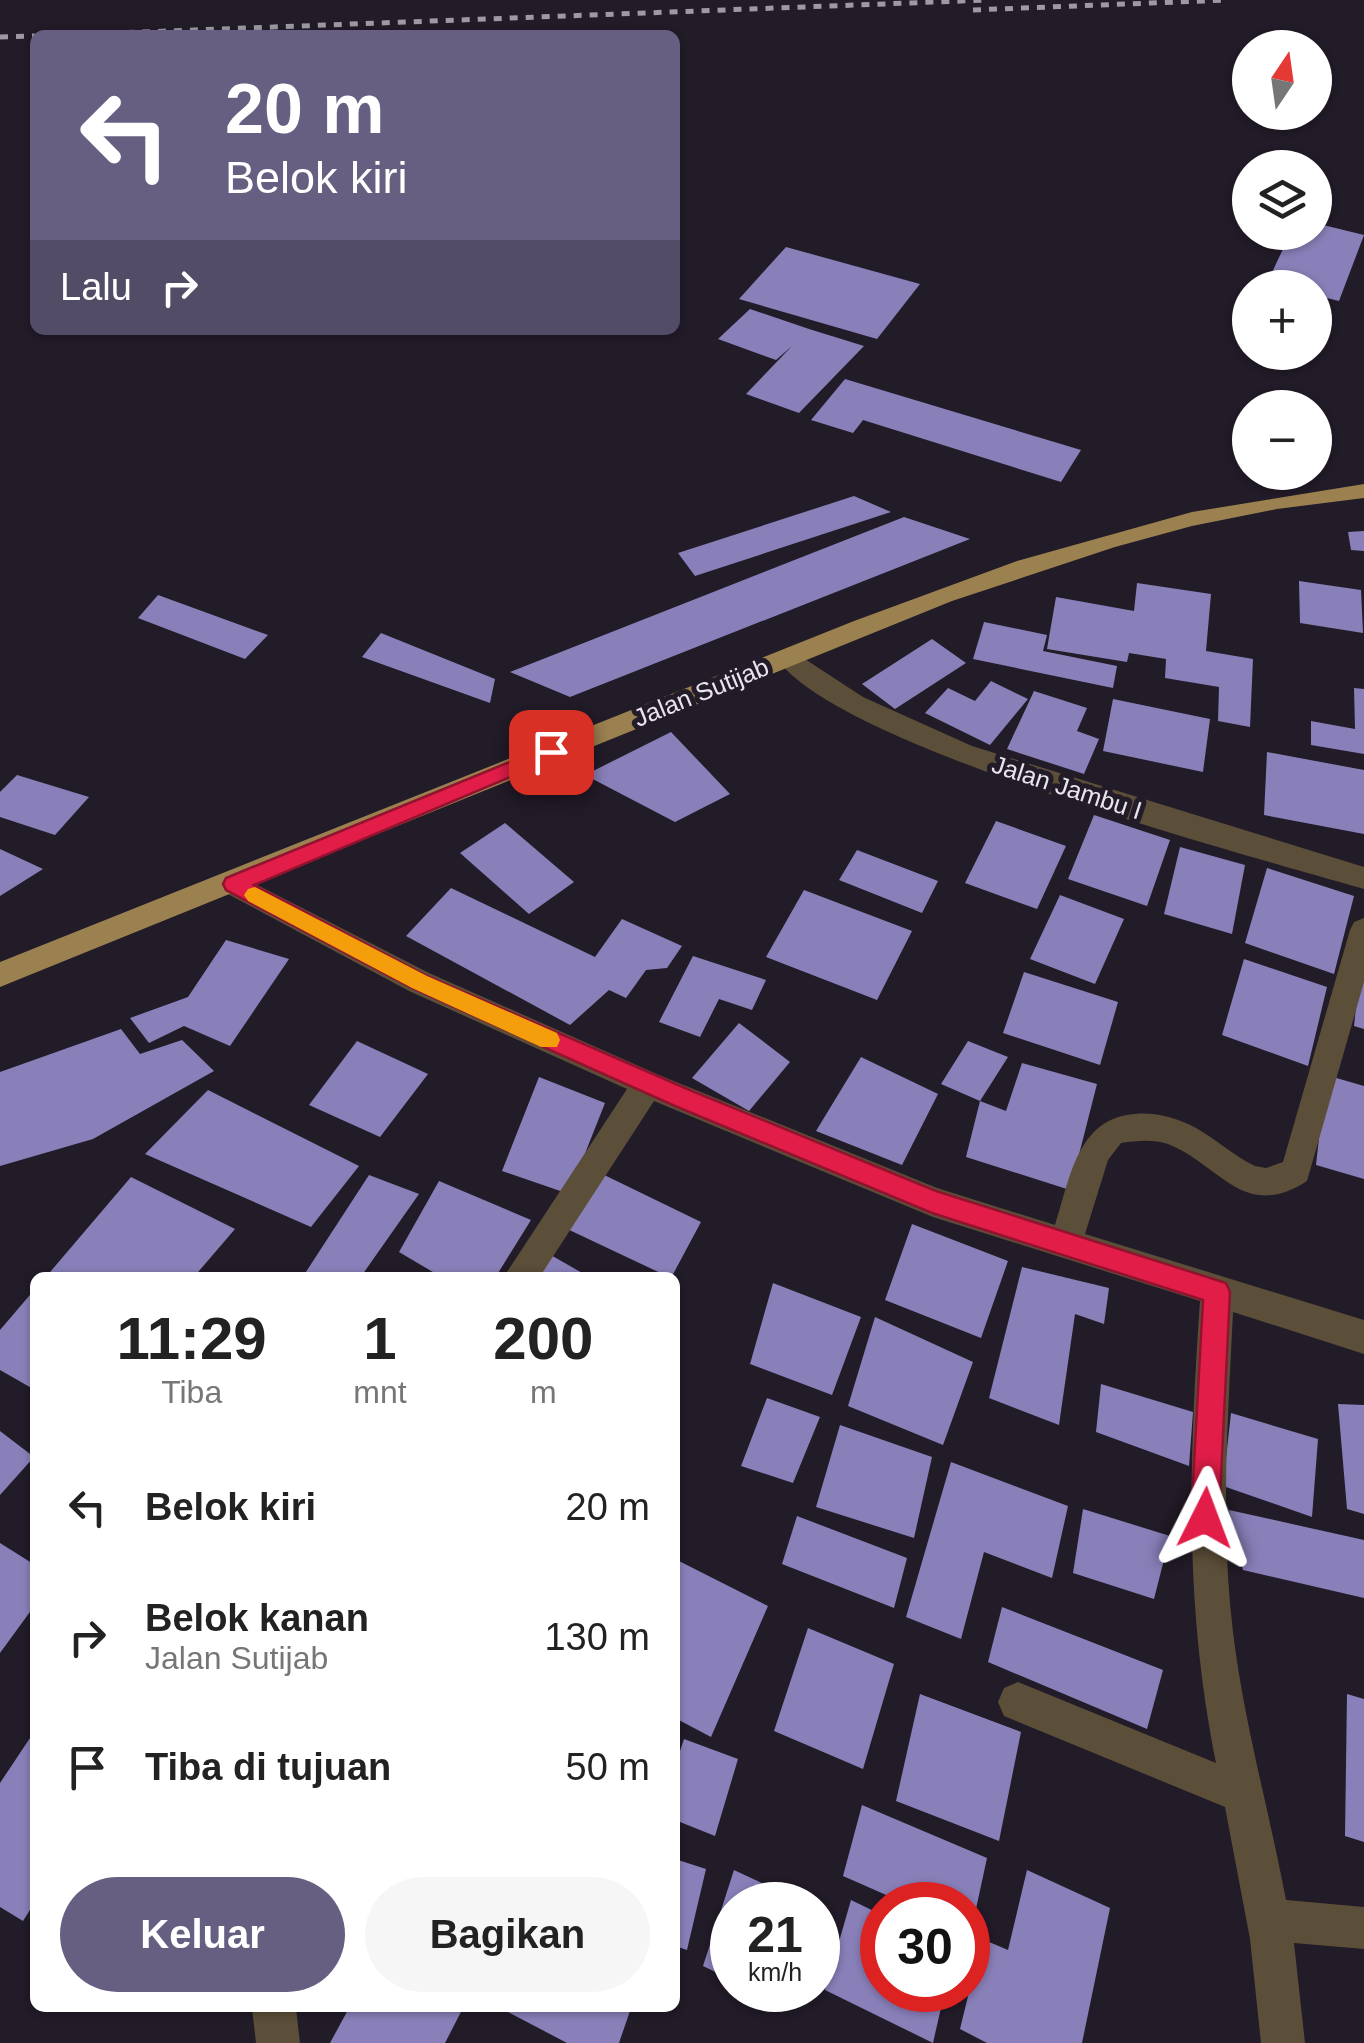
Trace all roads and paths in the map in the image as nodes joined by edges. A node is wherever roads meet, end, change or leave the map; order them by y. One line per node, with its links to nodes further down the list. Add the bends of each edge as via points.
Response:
1 (1364, 490): 2 (main road, Jalan Sutijab, via 1174,521 1090,544 962,586)
2 (788, 656): 3 (street, Jalan Jambu I, via 868,714 962,754); 4 (main road, Jalan Sutijab)
3 (1364, 878)
4 (234, 884): 6 (main road, Jalan Sutijab); 7 (street, via 420,982)
5 (1364, 930): 8 (street, via 1296,1171 1286,1180 1258,1183 1178,1134 1155,1128 1111,1132 1094,1153)
6 (0, 975)
7 (648, 1084): 8 (street, via 932,1202); 9 (street)
8 (1065, 1244): 10 (street)
9 (524, 1272)
10 (1217, 1292): 11 (street); 13 (street, via 1205,1518 1214,1634)
11 (1364, 1337)
12 (1018, 1702): 13 (street)
13 (1245, 1795): 14 (street)
14 (1271, 1920): 15 (street); 18 (street)
15 (1364, 1928)
16 (274, 2012): 17 (street)
17 (278, 2043)
18 (1283, 2043)

